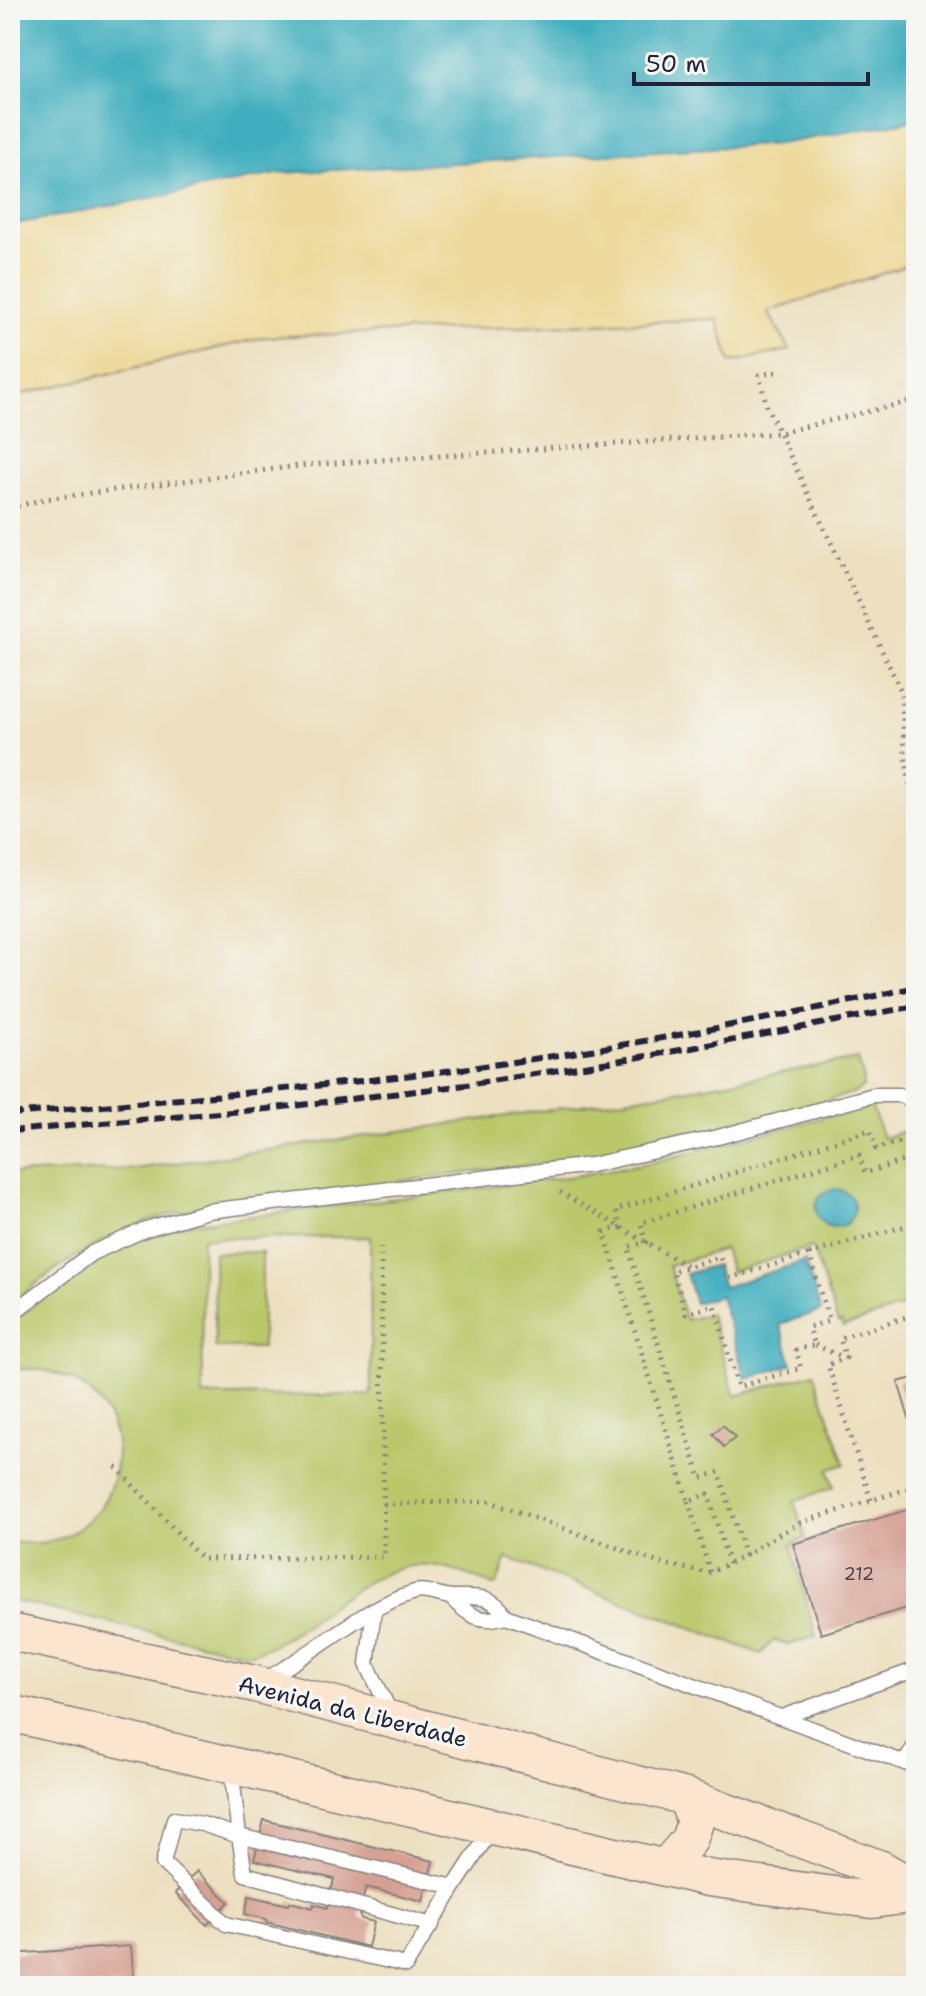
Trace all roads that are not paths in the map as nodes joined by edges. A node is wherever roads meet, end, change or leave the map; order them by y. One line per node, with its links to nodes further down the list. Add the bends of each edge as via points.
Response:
1 (916, 1102): 2 (lane, via 899,1095 874,1095 591,1165 208,1211 146,1229 92,1253)
2 (10, 1315)
3 (374, 1610): 6 (lane); 8 (lane, via 418,1591 450,1597 465,1612 488,1621 506,1616); 9 (lane, via 367,1664)
4 (12, 1634): 6 (main road, Avenida da Liberdade)
5 (909, 1672): 8 (lane)
6 (255, 1684): 9 (main road, Avenida da Liberdade)
7 (10, 1713): 12 (main road, Avenida da Liberdade)
8 (782, 1717): 11 (lane)
9 (395, 1720): 13 (main road, Avenida da Liberdade)
10 (916, 1743): 11 (lane)
11 (911, 1765)
12 (231, 1767): 14 (main road, Avenida da Liberdade); 15 (lane)
13 (686, 1797): 16 (main road, via 695,1822 689,1840); 18 (main road, Avenida da Liberdade, via 881,1869)
14 (493, 1826): 16 (main road, Avenida da Liberdade); 17 (lane)
15 (239, 1836): 17 (lane); 19 (lane, via 245,1874); 19 (lane, via 174,1819 163,1863 226,1924 406,1965)
16 (667, 1866): 18 (main road, Avenida da Liberdade, via 708,1878 872,1900)
17 (454, 1887): 19 (lane)
18 (916, 1891)
19 (432, 1925)

